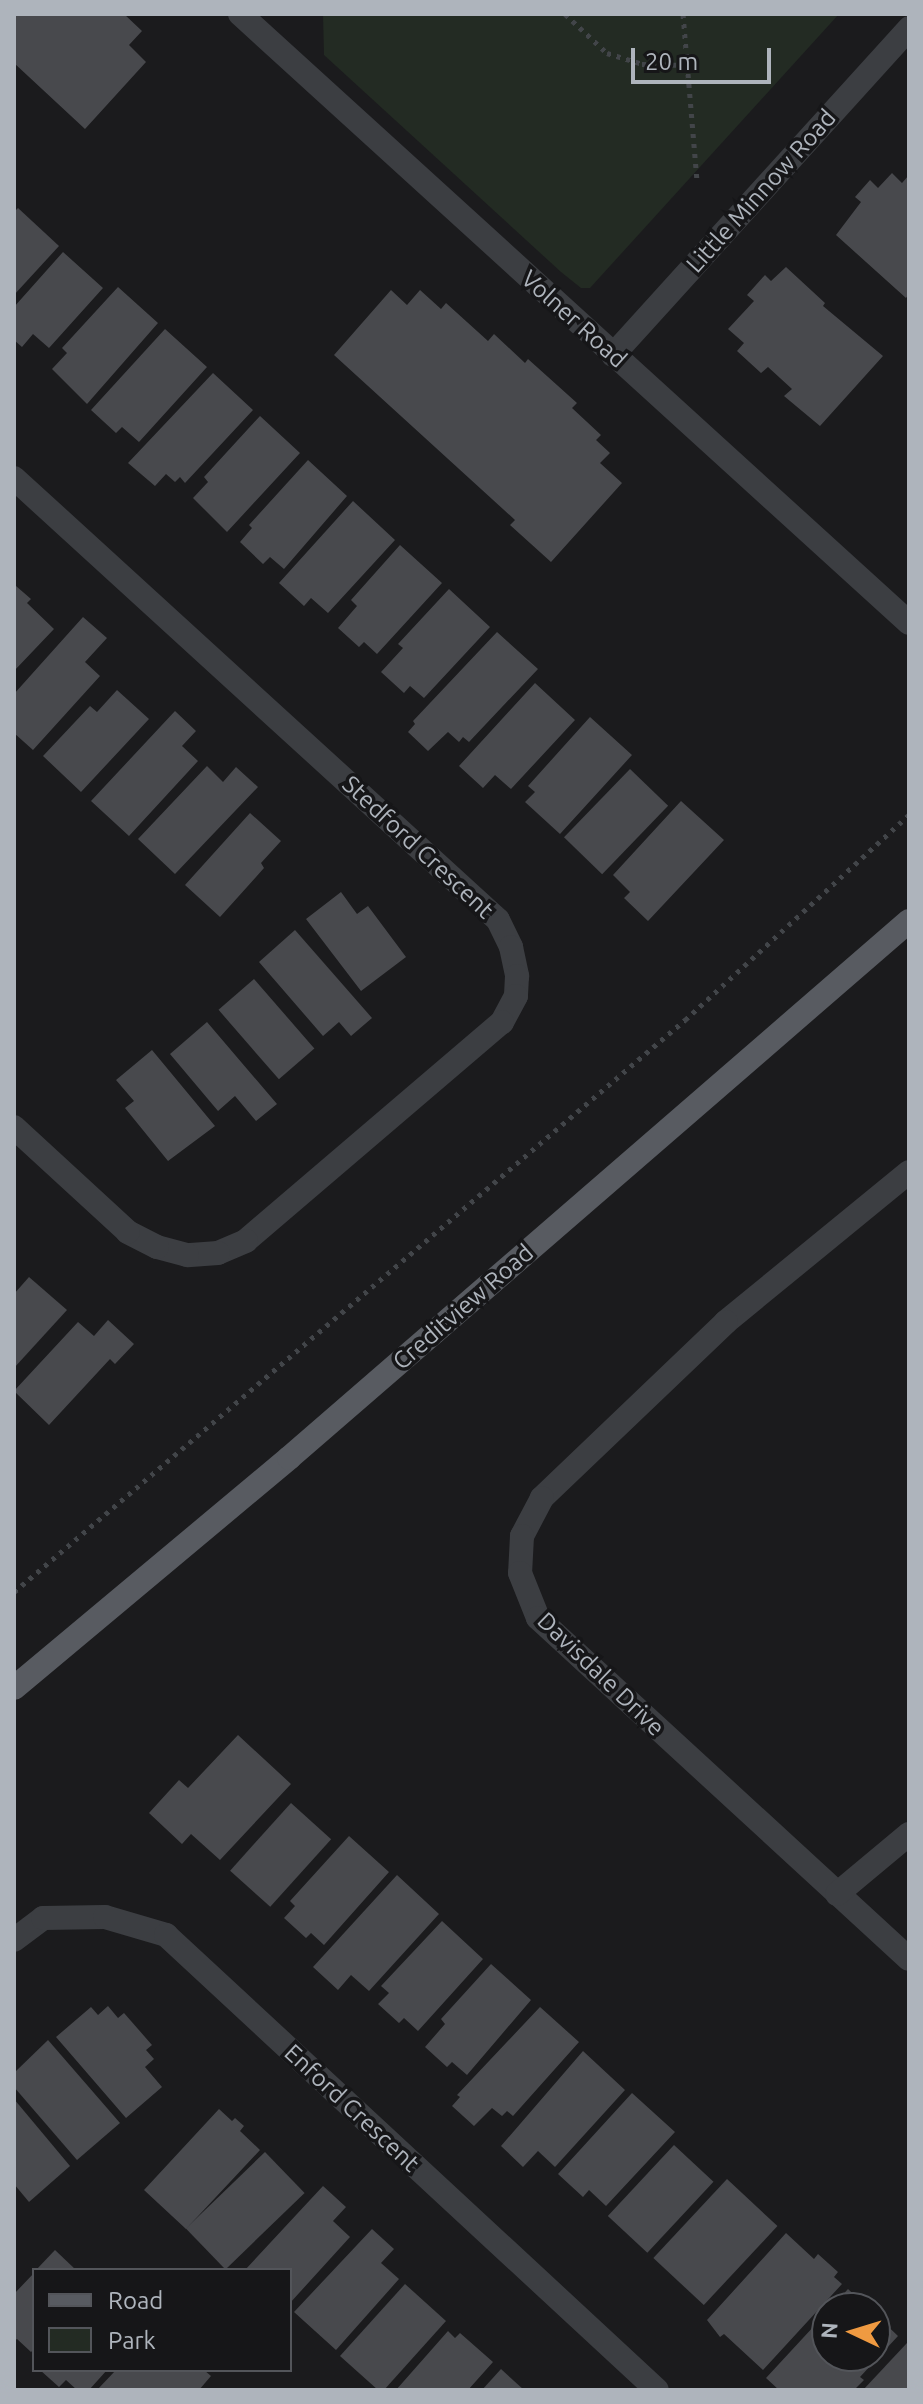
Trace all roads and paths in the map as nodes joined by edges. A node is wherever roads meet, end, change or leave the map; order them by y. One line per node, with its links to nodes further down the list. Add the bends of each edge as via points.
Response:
1 (240, 14): 7 (street, Volner Road)
2 (565, 14): 5 (path, via 607,53 642,64)
3 (683, 14): 5 (path)
4 (909, 28): 7 (street, Little Minnow Road)
5 (687, 65): 6 (path)
6 (697, 179)
7 (613, 355): 9 (street, Volner Road)
8 (14, 478): 12 (street, Stedford Crescent, via 498,920 517,976 516,996 502,1022 246,1241 218,1253 187,1255 128,1232)
9 (909, 623)
10 (909, 815): 14 (path, via 685,1020)
11 (909, 921): 15 (main road, Creditview Road, via 289,1458)
12 (14, 1127)
13 (909, 1172): 17 (street, Davisdale Drive, via 726,1322 542,1498 522,1536 520,1573 538,1618)
14 (14, 1592)
15 (14, 1688)
16 (909, 1834): 17 (street)
17 (837, 1894): 19 (street, Davisdale Drive)
18 (14, 1940): 20 (street, Enford Crescent, via 43,1918 105,1917 166,1935)
19 (909, 1959)
20 (657, 2390)

